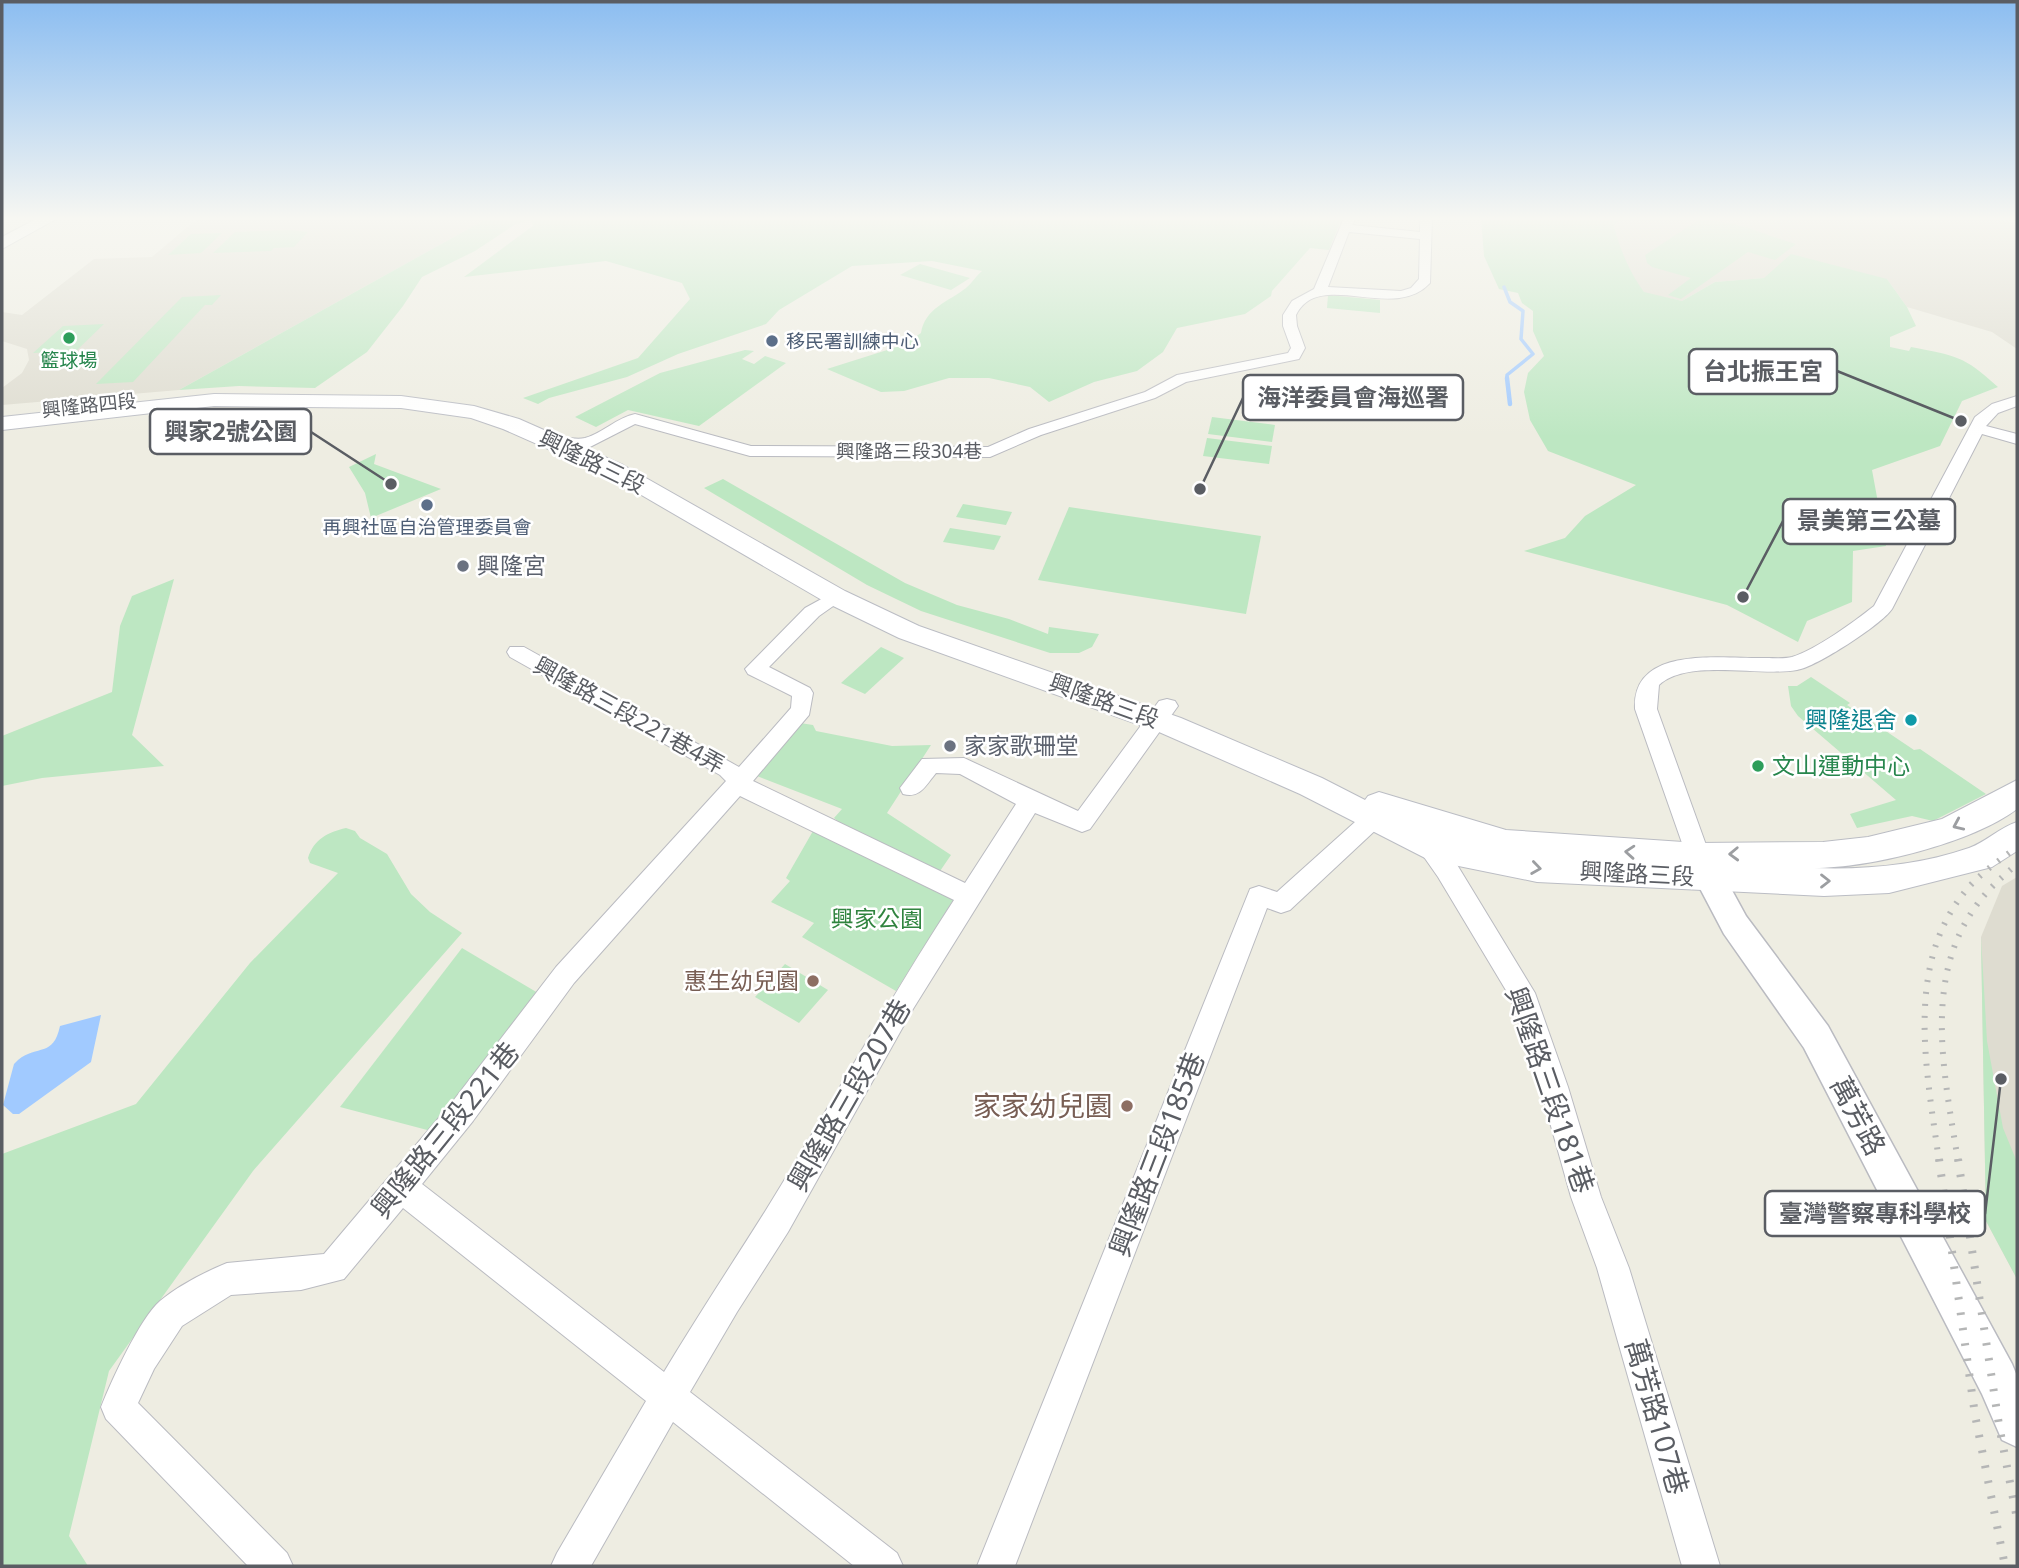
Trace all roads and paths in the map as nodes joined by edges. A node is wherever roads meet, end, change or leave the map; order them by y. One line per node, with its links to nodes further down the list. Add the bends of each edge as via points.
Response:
1 (1317, 291): 11 (street, 興隆路三段304巷, via 1289,313 1298,348 1294,356 1182,378 1150,395 1034,432 990,452 750,451 635,419)
2 (1344, 291): 3 (street, via 1395,296)
3 (1414, 291)
4 (216, 396): 6 (main road, 興隆路四段); 7 (main road, 興隆路四段); 10 (main road, 興隆路三段, via 439,406 474,412); 11 (main road, 興隆路三段, via 420,394 521,414)
5 (2017, 401): 8 (street, via 1988,411)
6 (2, 414)
7 (2, 424)
8 (1977, 428): 9 (street); 22 (street, via 1882,609 1871,619 1802,662 1679,666 1665,670 1648,684 1646,709)
9 (2017, 439)
10 (556, 443): 11 (street); 12 (main road, 興隆路三段, via 706,520)
11 (588, 443): 14 (main road, 興隆路三段, via 681,489 888,609)
12 (836, 597): 14 (main road, 興隆路三段, via 909,632); 15 (street, 興隆路三段221巷, via 812,612 755,669 803,693 801,710)
13 (517, 652): 15 (street, 興隆路三段221巷4弄, via 728,769)
14 (1162, 713): 18 (street, via 1082,823); 19 (main road, 興隆路三段)
15 (740, 780): 23 (street, via 749,791); 24 (street, 興隆路三段221巷, via 565,975)
16 (911, 788): 18 (street, via 930,765 964,766)
17 (2017, 792): 22 (main road, 興隆路三段, one-way to 22, via 1950,829 1868,850)
18 (1030, 801): 23 (street, 興隆路三段207巷)
19 (1378, 812): 21 (main road, 興隆路三段); 22 (main road, 興隆路三段, one-way to 19, via 1506,843); 31 (street, 興隆路三段185巷, via 1281,903 1259,896)
20 (2017, 835): 22 (main road, 興隆路三段, one-way to 20, via 1824,882 1889,880 1980,858)
21 (1429, 847): 22 (main road, 興隆路三段, one-way to 22, via 1537,869); 25 (street, 興隆路三段181巷, via 1522,993)
22 (1703, 866): 27 (street, 萬芳路, via 1753,952 1816,1037)
23 (969, 896): 26 (street, 興隆路三段207巷)
24 (401, 1187): 26 (street); 28 (street, 興隆路三段221巷, via 332,1268 226,1279 170,1314 118,1407)
25 (1613, 1268): 32 (street, 萬芳路107巷)
26 (670, 1397): 29 (street, 興隆路三段207巷); 30 (street)
27 (2017, 1425)
28 (274, 1566)
29 (570, 1566)
30 (884, 1566)
31 (996, 1566)
32 (1701, 1566)

